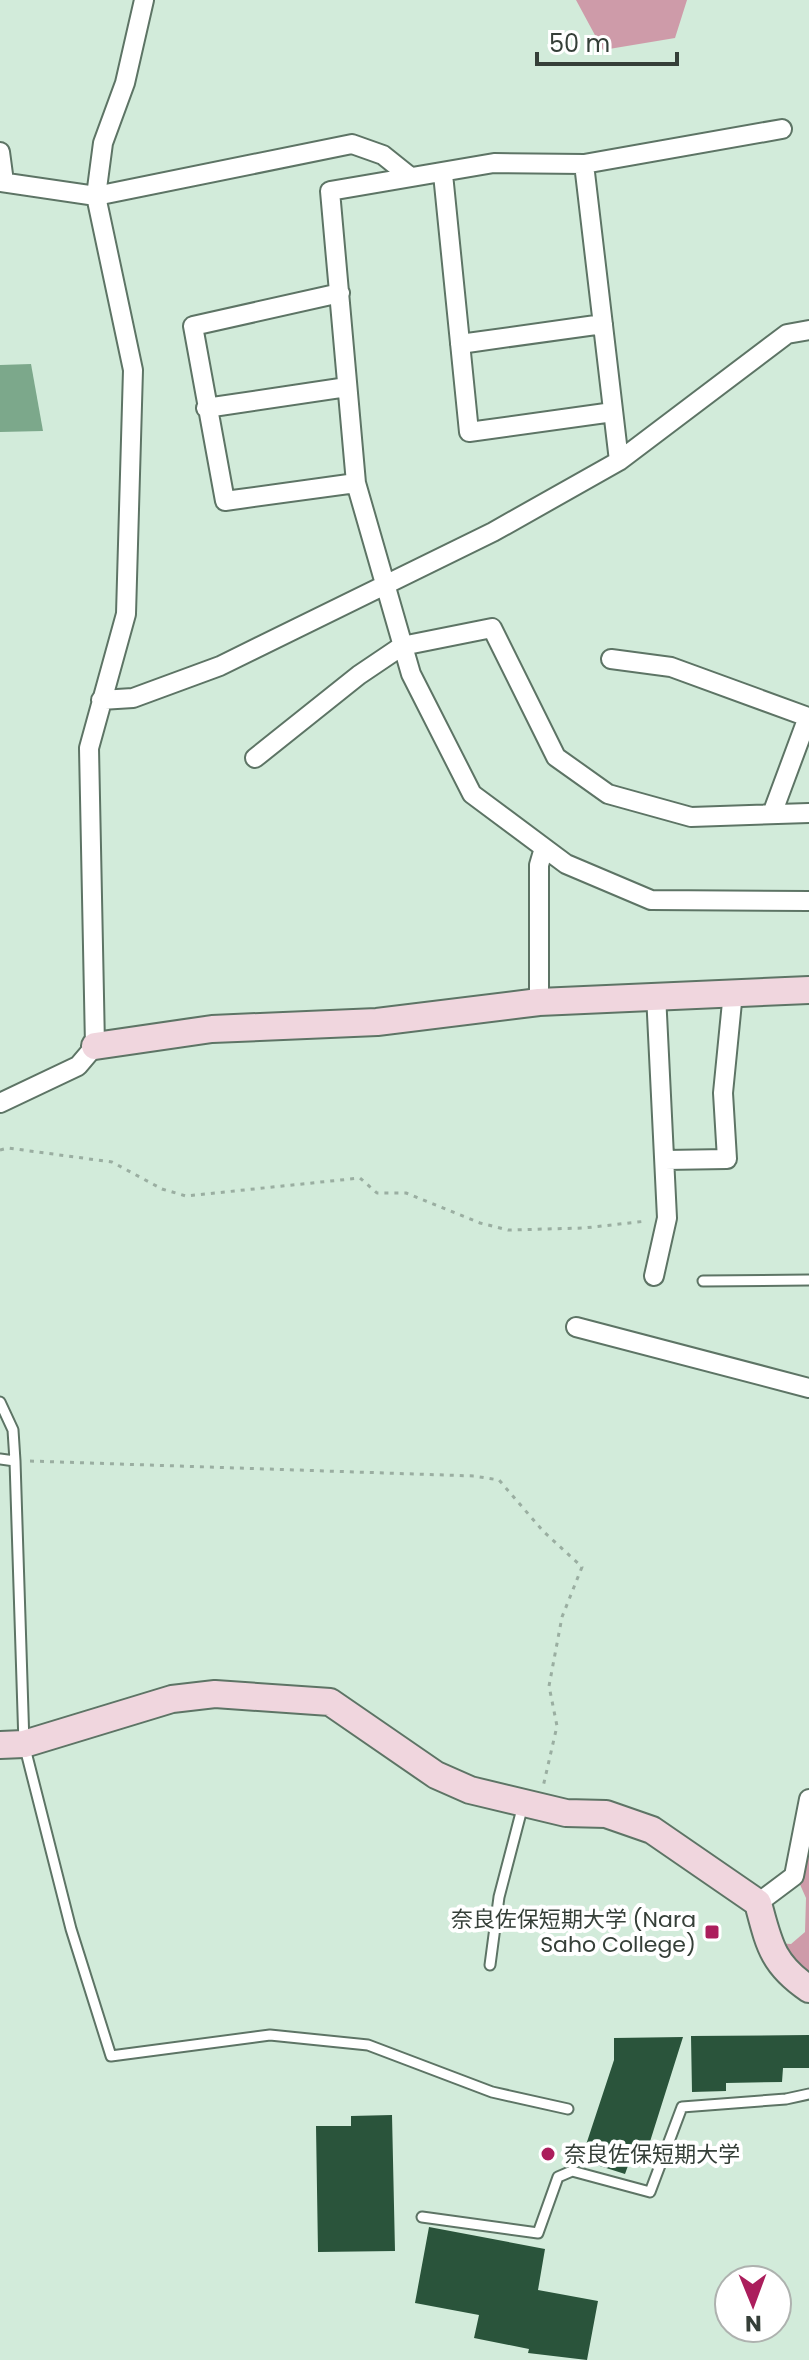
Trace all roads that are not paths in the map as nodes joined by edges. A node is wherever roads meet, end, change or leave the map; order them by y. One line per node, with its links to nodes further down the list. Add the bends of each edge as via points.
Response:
1 (144, 0): 8 (street, via 125,83 103,143)
2 (782, 129): 4 (street)
3 (0, 152): 7 (street)
4 (584, 164): 5 (street, via 494,163); 10 (street)
5 (443, 174): 6 (street); 12 (street)
6 (408, 175): 8 (street, via 383,155 352,144); 9 (street, via 330,191)
7 (2, 182): 8 (street)
8 (96, 196): 21 (street, via 133,370 126,614)
9 (340, 293): 13 (street); 14 (street, via 193,326)
10 (603, 324): 12 (street); 15 (street)
11 (809, 330): 16 (street, via 787,334)
12 (460, 344): 15 (street, via 469,432)
13 (347, 387): 14 (street); 17 (street)
14 (206, 408): 17 (street, via 225,501)
15 (613, 412): 16 (street)
16 (619, 461): 18 (street)
17 (356, 483): 18 (street)
18 (384, 586): 19 (street); 21 (street, via 197,675 133,698)
19 (402, 646): 22 (street); 24 (street, via 492,628 556,757 608,794 691,817); 25 (street, via 472,794)
20 (611, 659): 24 (street, via 671,667 808,717)
21 (101, 700): 31 (street, via 89,748)
22 (255, 758)
23 (809, 813): 24 (street)
24 (772, 814)
25 (544, 848): 26 (street, via 566,864 651,900); 30 (street, via 539,865)
26 (809, 901)
27 (809, 990): 28 (street)
28 (733, 992): 29 (street); 33 (street, via 723,1093 727,1159)
29 (656, 994): 30 (street); 33 (street)
30 (539, 1002): 31 (street, via 377,1022 212,1029)
31 (95, 1046): 32 (street, via 78,1066)
32 (0, 1103)
33 (665, 1160): 34 (street, via 667,1218)
34 (654, 1276)
35 (809, 1280): 36 (lane)
36 (703, 1281)
37 (576, 1327): 38 (street)
38 (809, 1388)
39 (0, 1402): 41 (lane, via 13,1430)
40 (0, 1459): 41 (lane)
41 (15, 1461): 42 (lane)
42 (12, 1744): 44 (street, via 172,1699 215,1694 330,1702 436,1775); 49 (lane, via 111,2056 270,2035 368,2045 492,2092)
43 (809, 1799): 45 (street, via 794,1876)
44 (531, 1806): 45 (street, via 606,1814 652,1830); 46 (lane, via 499,1897)
45 (758, 1903): 47 (street, via 770,1949 788,1974)
46 (490, 1965)
47 (809, 1989)
48 (809, 2094): 50 (lane, via 682,2107 650,2192 572,2171 558,2177 538,2233)
49 (568, 2109)
50 (422, 2217)

